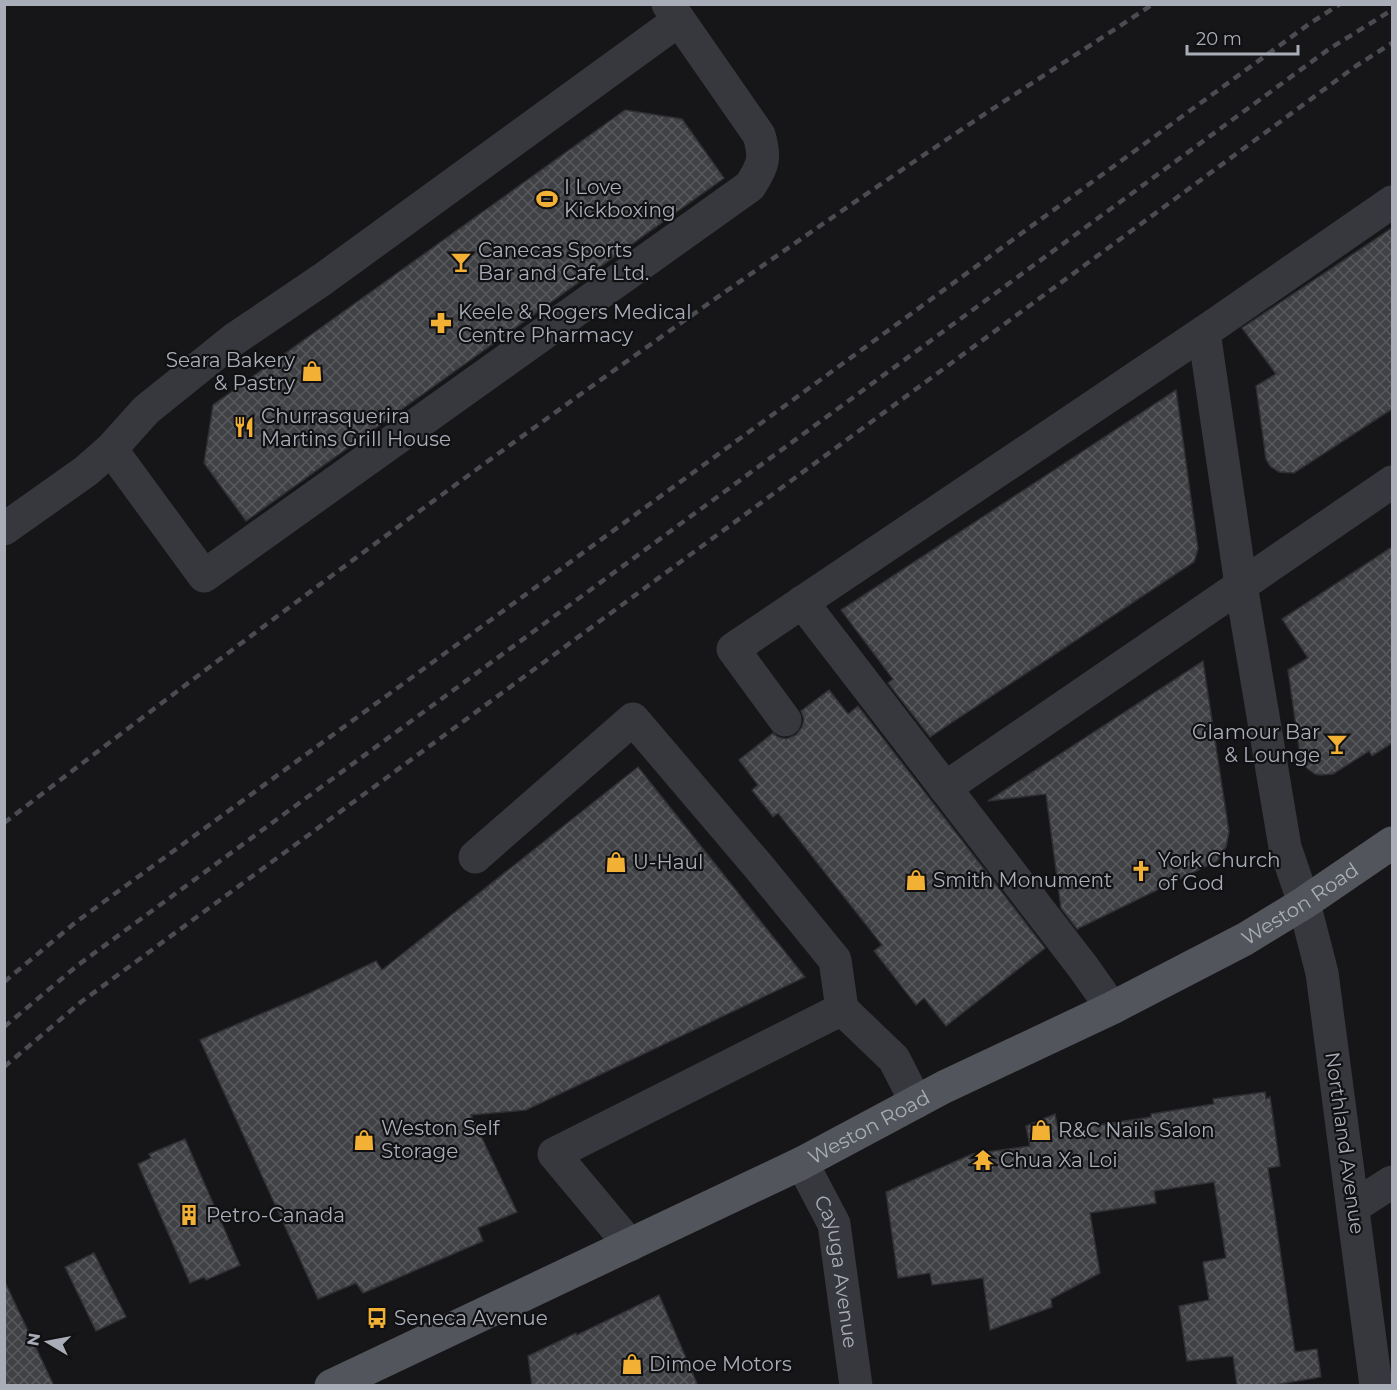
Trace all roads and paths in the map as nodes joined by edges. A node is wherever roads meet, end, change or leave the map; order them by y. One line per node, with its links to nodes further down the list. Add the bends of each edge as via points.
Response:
1 (673, 12): 4 (street, via 323,279 233,340 146,410); 4 (street, via 759,135 764,151 761,168 750,186 204,576)
2 (1392, 202): 3 (street)
3 (1204, 332): 7 (street, Northland Avenue); 8 (street)
4 (111, 449): 6 (street)
5 (1392, 482): 7 (street)
6 (4, 529)
7 (1241, 585): 10 (street); 13 (street, Northland Avenue, via 1285,847)
8 (802, 602): 9 (street, via 733,649); 10 (street)
9 (785, 720)
10 (945, 788): 14 (street)
11 (1392, 843): 13 (main road, Weston Road)
12 (475, 857): 15 (street, via 633,719 835,960)
13 (1304, 903): 14 (main road, Weston Road, via 1245,939); 19 (street, Northland Avenue, via 1322,973)
14 (1112, 1008): 16 (main road, Weston Road)
15 (842, 1009): 16 (street, via 894,1059); 20 (street, via 554,1154)
16 (916, 1102): 17 (main road, Weston Road)
17 (802, 1163): 20 (main road, Weston Road); 22 (street, Cayuga Avenue, via 834,1224)
18 (1392, 1182): 19 (street)
19 (1353, 1207): 23 (street, Northland Avenue)
20 (630, 1245): 21 (main road, Weston Road)
21 (331, 1386)
22 (856, 1386)
23 (1376, 1386)

